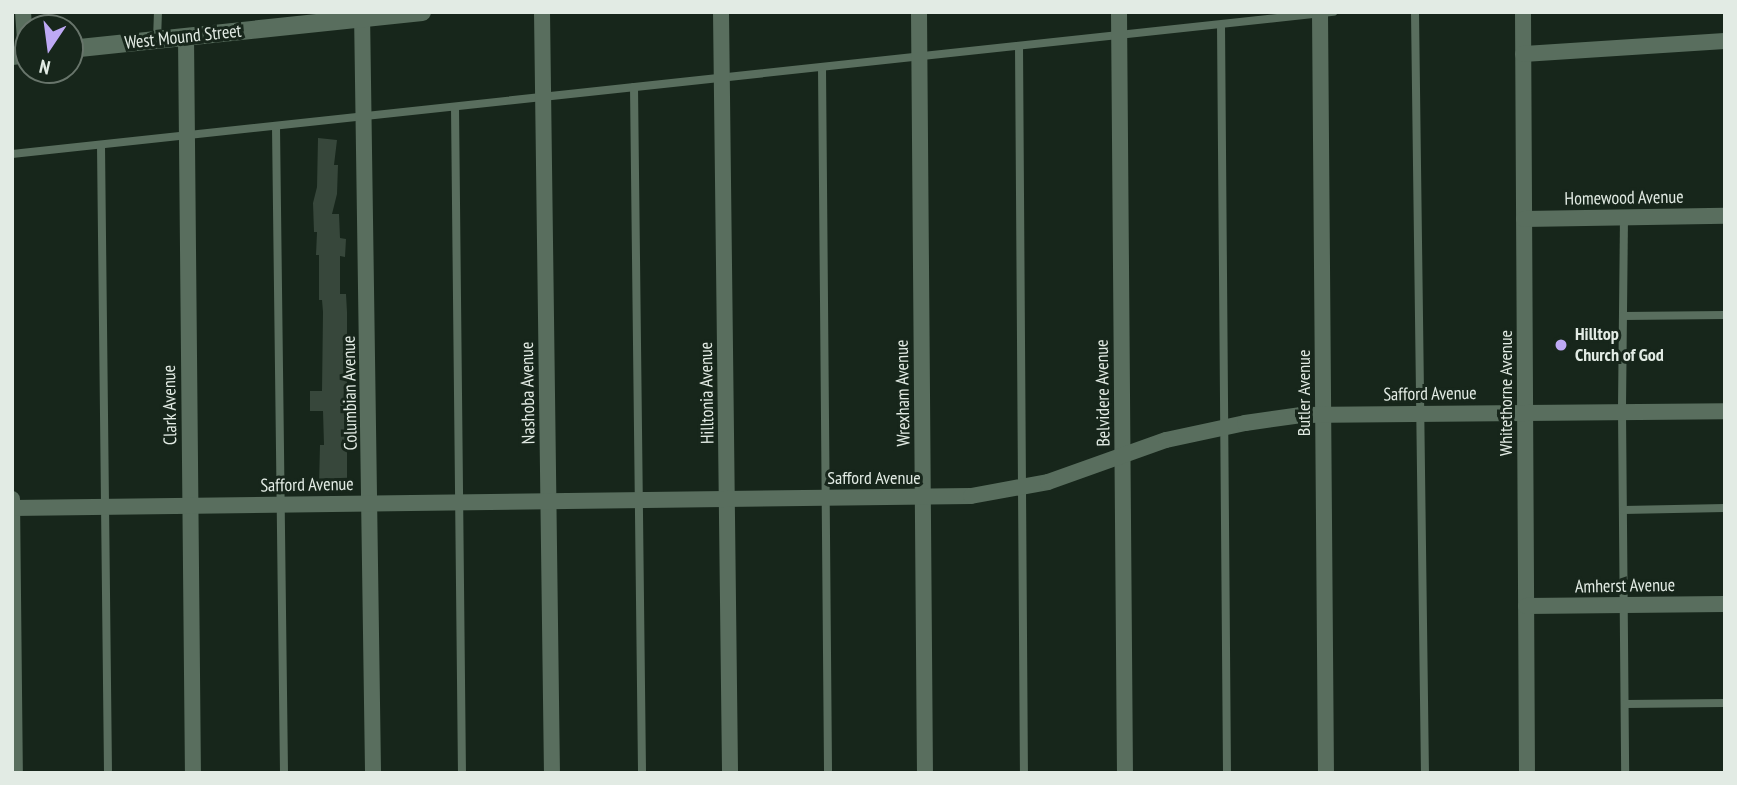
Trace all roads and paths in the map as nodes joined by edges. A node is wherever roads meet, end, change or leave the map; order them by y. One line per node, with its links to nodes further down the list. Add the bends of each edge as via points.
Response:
1 (158, 12): 14 (lane)
2 (422, 12): 10 (street, West Mound Street)
3 (542, 12): 23 (street, Nashoba Avenue)
4 (722, 12): 21 (street, Hilltonia Avenue)
5 (919, 12): 19 (street, Wrexham Avenue)
6 (1119, 12): 13 (street, Belvidere Avenue)
7 (1415, 12): 38 (lane)
8 (1522, 12): 18 (street, Whitethorne Avenue)
9 (1324, 13): 11 (lane); 39 (street, Butler Avenue)
10 (363, 15): 12 (street, West Mound Street); 25 (street, Columbian Avenue)
11 (1221, 25): 13 (lane); 40 (lane)
12 (186, 37): 14 (street, West Mound Street); 27 (street, Clark Avenue)
13 (1119, 37): 16 (lane); 41 (street, Belvidere Avenue)
14 (157, 40): 17 (street, West Mound Street)
15 (1725, 41): 18 (street)
16 (1019, 47): 19 (lane); 42 (lane)
17 (84, 48)
18 (1523, 54): 32 (street, Whitethorne Avenue)
19 (919, 57): 20 (lane); 43 (street, Wrexham Avenue)
20 (822, 68): 21 (lane); 44 (lane)
21 (722, 78): 22 (lane); 46 (street, Hilltonia Avenue)
22 (634, 88): 23 (lane); 48 (lane)
23 (543, 97): 24 (lane); 47 (street, Nashoba Avenue)
24 (455, 107): 25 (lane); 49 (lane)
25 (366, 116): 26 (lane); 50 (street, Columbian Avenue)
26 (276, 127): 27 (lane); 51 (lane)
27 (187, 137): 28 (lane); 52 (street, Clark Avenue)
28 (101, 146): 29 (lane); 53 (lane)
29 (12, 154)
30 (1725, 216): 31 (street, Homewood Avenue)
31 (1624, 218): 32 (street, Homewood Avenue); 34 (lane)
32 (1524, 219): 37 (street, Whitethorne Avenue)
33 (1725, 315): 34 (lane)
34 (1623, 316): 35 (lane)
35 (1622, 411): 36 (street, Safford Avenue); 37 (street, Safford Avenue); 56 (lane)
36 (1725, 411)
37 (1525, 412): 38 (street, Safford Avenue); 59 (street, Whitethorne Avenue)
38 (1420, 413): 39 (street, Safford Avenue); 77 (lane)
39 (1323, 414): 40 (street, Safford Avenue); 76 (street, Butler Avenue)
40 (1224, 427): 41 (street, Safford Avenue); 75 (lane)
41 (1123, 455): 42 (street, Safford Avenue); 74 (street, Belvidere Avenue)
42 (1021, 488): 43 (street, Safford Avenue); 73 (lane)
43 (923, 497): 44 (street, Safford Avenue); 72 (street, Wrexham Avenue)
44 (824, 498): 46 (street, Safford Avenue); 71 (lane)
45 (12, 499): 54 (street)
46 (727, 499): 48 (street, Safford Avenue); 70 (street, Hilltonia Avenue)
47 (549, 500): 48 (street, Safford Avenue); 49 (street, Safford Avenue); 68 (street, Nashoba Avenue)
48 (638, 500): 69 (lane)
49 (458, 502): 50 (street, Safford Avenue); 67 (lane)
50 (370, 503): 51 (street, Safford Avenue); 66 (street, Columbian Avenue)
51 (281, 504): 52 (street, Safford Avenue); 65 (lane)
52 (191, 506): 53 (street, Safford Avenue); 64 (street, Clark Avenue)
53 (103, 507): 54 (street, Safford Avenue); 63 (lane)
54 (12, 508): 62 (street)
55 (1725, 508): 56 (lane)
56 (1623, 510): 58 (lane)
57 (1725, 604): 58 (street, Amherst Avenue)
58 (1625, 605): 59 (street, Amherst Avenue); 61 (lane)
59 (1526, 606): 78 (street, Whitethorne Avenue)
60 (1725, 703): 61 (lane)
61 (1625, 704): 79 (lane)
62 (17, 771)
63 (108, 773)
64 (193, 773)
65 (284, 773)
66 (373, 773)
67 (462, 773)
68 (552, 773)
69 (642, 773)
70 (730, 773)
71 (828, 773)
72 (925, 773)
73 (1024, 773)
74 (1125, 773)
75 (1227, 773)
76 (1326, 773)
77 (1425, 773)
78 (1527, 773)
79 (1625, 773)

